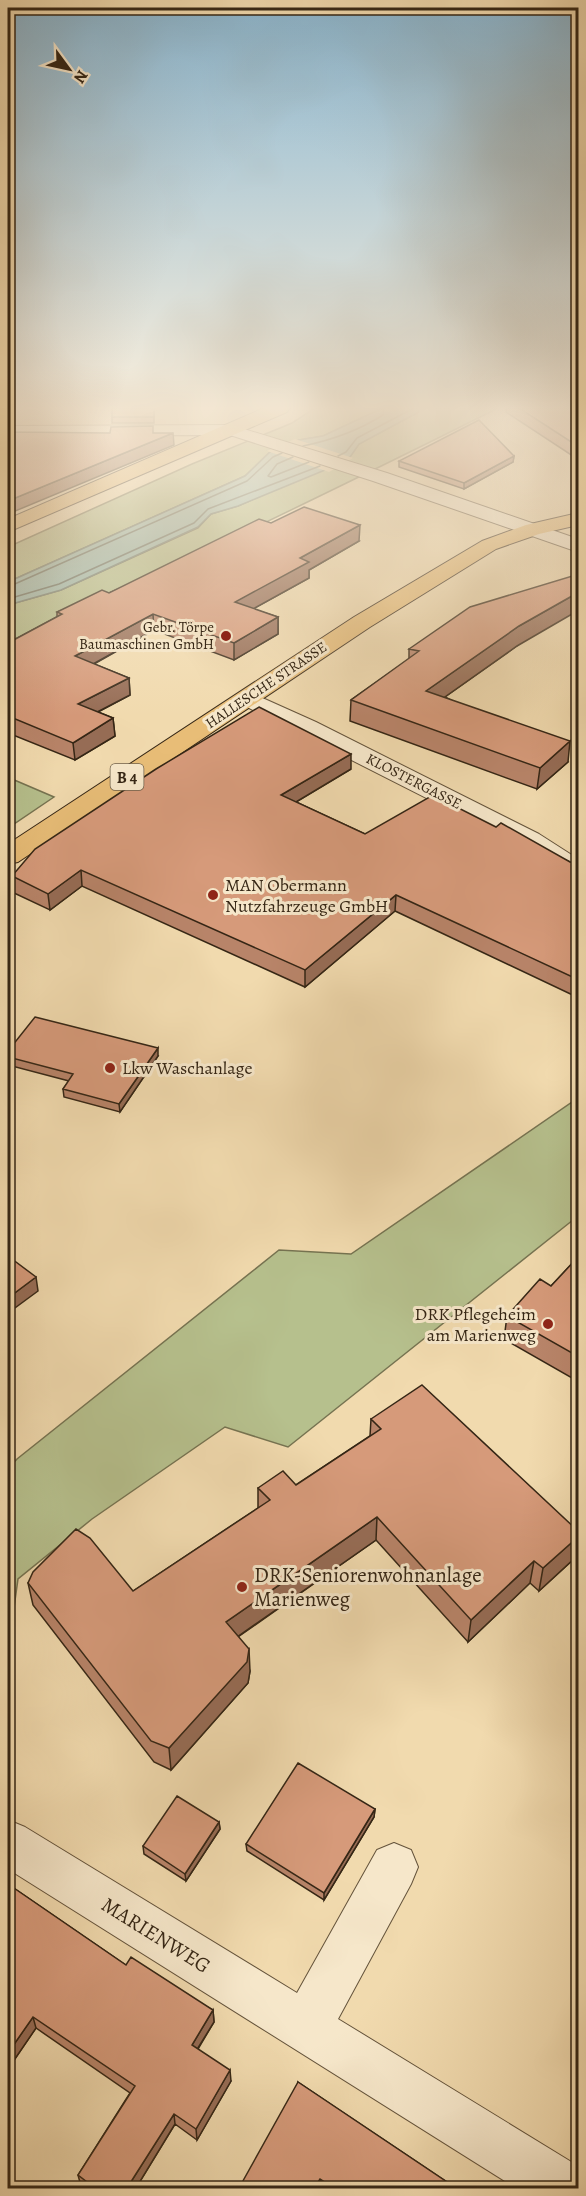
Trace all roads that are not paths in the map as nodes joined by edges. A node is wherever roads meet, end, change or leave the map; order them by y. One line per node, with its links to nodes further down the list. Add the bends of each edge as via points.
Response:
1 (44, 510): 4 (main road)
2 (479, 510): 5 (street)
3 (579, 519): 5 (main road, B 4)
4 (8, 526)
5 (533, 529): 6 (street); 7 (main road, HALLESCHE STRASSE / B 4, via 479,551)
6 (579, 546)
7 (247, 698): 8 (main road, HALLESCHE STRASSE / B 4); 9 (street, KLOSTERGASSE, via 530,840)
8 (8, 856)
9 (579, 870)
10 (8, 1843): 12 (street, MARIENWEG)
11 (394, 1867): 12 (street)
12 (305, 2028): 13 (street, MARIENWEG)
13 (564, 2188)

